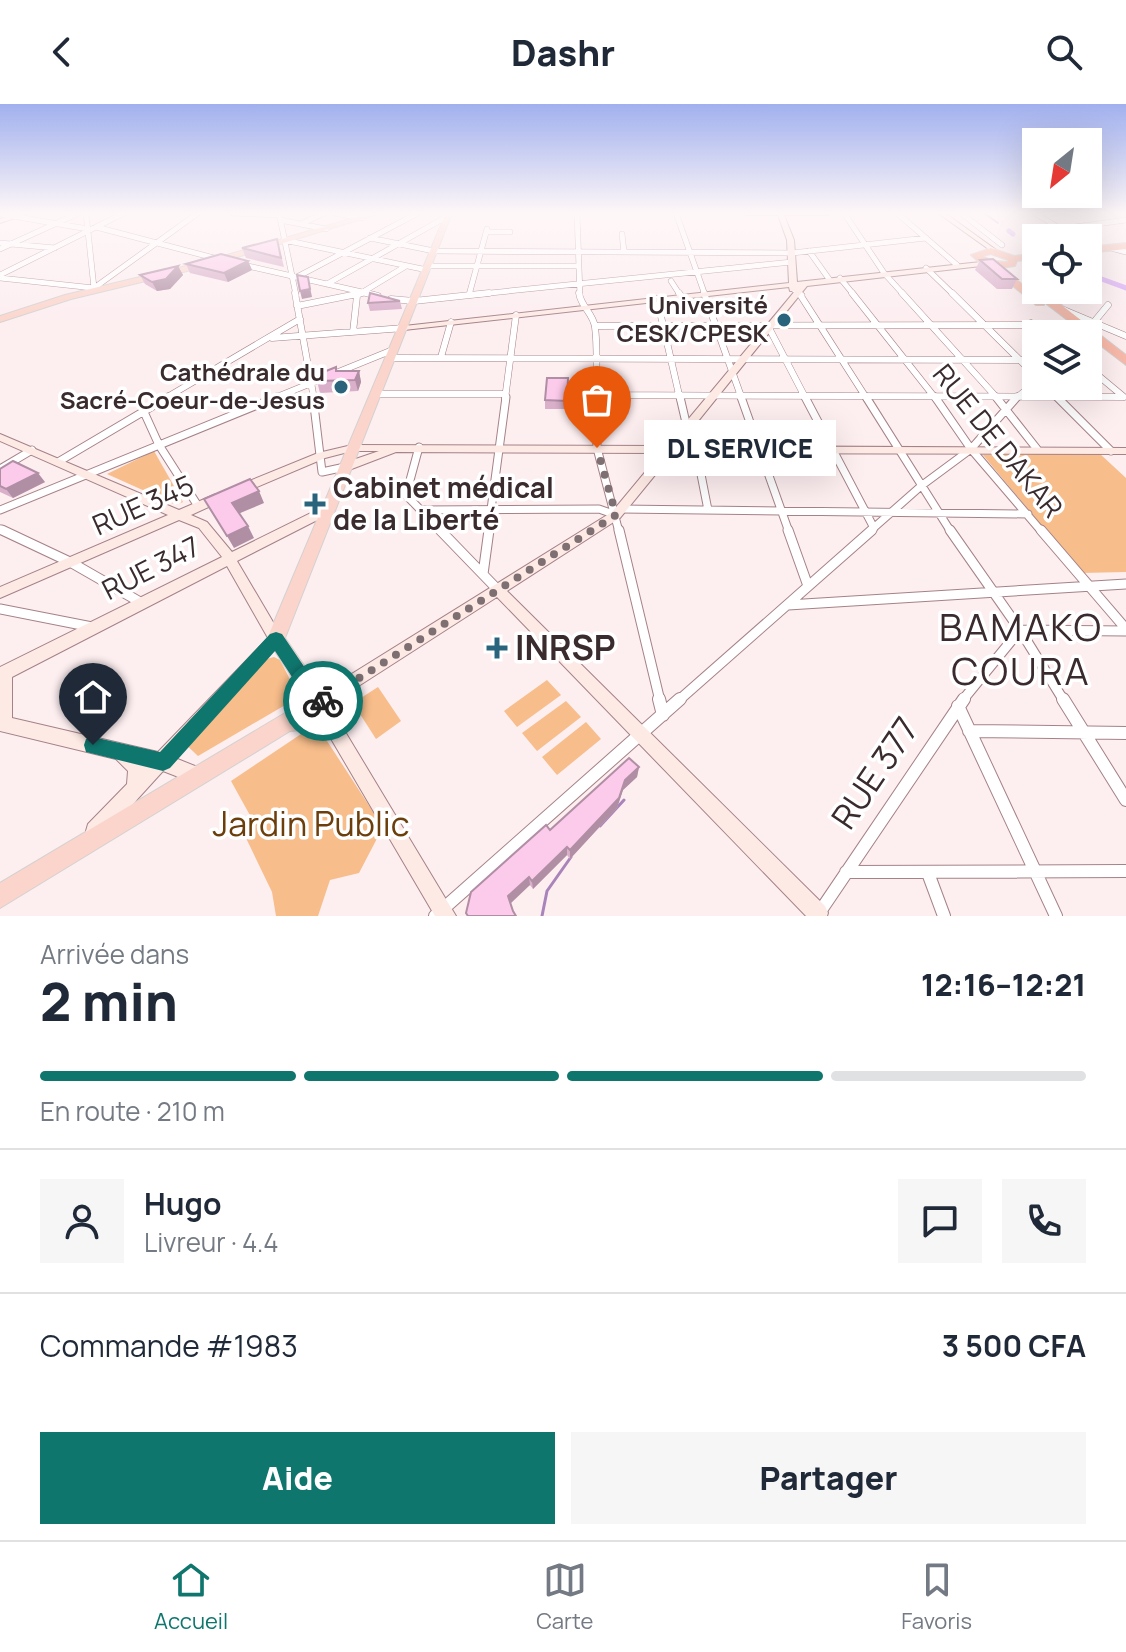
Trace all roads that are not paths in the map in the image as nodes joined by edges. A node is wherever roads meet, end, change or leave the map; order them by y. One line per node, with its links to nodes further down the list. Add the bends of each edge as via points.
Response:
1 (49, 251): 39 (street)
2 (90, 251): 47 (street)
3 (147, 251): 47 (street)
4 (187, 251): 29 (street)
5 (250, 251): 29 (main road)
6 (287, 251): 40 (street)
7 (333, 251): 22 (street)
8 (347, 251): 22 (street)
9 (387, 251): 28 (street)
10 (434, 251): 11 (street); 35 (main road)
11 (480, 251): 12 (street); 33 (street)
12 (577, 251): 20 (street); 34 (street)
13 (791, 251): 26 (main road)
14 (809, 251): 26 (street); 42 (street)
15 (869, 251): 38 (street)
16 (942, 251): 31 (street)
17 (975, 251): 23 (main road)
18 (989, 251): 25 (main road)
19 (991, 251): 25 (street)
20 (624, 252): 21 (street)
21 (692, 252): 26 (street); 37 (street)
22 (343, 253): 28 (street); 40 (street)
23 (978, 254): 25 (highway); 31 (main road)
24 (1022, 254): 25 (highway)
25 (995, 256): 30 (highway); 31 (main road); 63 (highway)
26 (792, 257): 37 (street); 48 (main road)
27 (1022, 258): 30 (highway)
28 (373, 259): 32 (street); 45 (street)
29 (221, 260): 40 (street); 61 (main road)
30 (1011, 262): 43 (highway, via 1009,268)
31 (958, 264): 36 (main road)
32 (407, 266): 35 (street); 50 (street)
33 (476, 266): 34 (street); 35 (street); 51 (street)
34 (578, 266): 46 (street)
35 (428, 268): 54 (main road)
36 (926, 268): 38 (main road); 74 (street)
37 (699, 272): 46 (street); 49 (street)
38 (884, 273): 41 (main road); 73 (street)
39 (2, 274): 47 (street)
40 (294, 277): 45 (street); 57 (street)
41 (840, 278): 42 (main road); 76 (street, RUE DE DAKAR)
42 (829, 279): 48 (main road, via 806,282)
43 (1022, 279)
44 (671, 281): 52 (street)
45 (327, 284): 50 (street)
46 (578, 284): 51 (street); 58 (street)
47 (94, 288)
48 (794, 290): 49 (main road); 72 (main road); 75 (street)
49 (706, 293): 52 (main road); 71 (street)
50 (360, 294): 54 (street); 57 (street); 80 (street)
51 (469, 296): 54 (street)
52 (681, 296): 53 (main road)
53 (657, 299): 58 (main road); 67 (street)
54 (414, 301): 77 (main road)
55 (1054, 304): 59 (highway)
56 (1108, 305): 65 (street)
57 (297, 306): 62 (street)
58 (586, 307): 60 (main road); 70 (street)
59 (1058, 307): 64 (street); 97 (highway)
60 (516, 315): 66 (main road); 87 (street)
61 (0, 319)
62 (300, 319): 81 (street); 83 (street)
63 (1064, 320)
64 (1089, 320)
65 (1096, 320)
66 (451, 322): 77 (main road); 86 (street)
67 (666, 325): 70 (street); 71 (street); 89 (street)
68 (1022, 325): 74 (street)
69 (1102, 325): 78 (street)
70 (595, 326): 88 (street)
71 (718, 326): 72 (street); 90 (street)
72 (768, 326): 75 (street); 91 (main road); 92 (street)
73 (931, 326): 74 (street); 76 (street); 95 (street)
74 (985, 326): 96 (street)
75 (823, 327): 76 (street); 93 (street)
76 (879, 327): 94 (street, RUE DE DAKAR)
77 (404, 328): 80 (street); 85 (main road)
78 (1108, 328): 79 (street); 82 (street)
79 (1126, 328)
80 (353, 332): 81 (street)
81 (304, 336): 83 (street); 102 (street)
82 (1126, 336)
83 (267, 339): 120 (street)
84 (1102, 352): 100 (highway)
85 (394, 353): 86 (street); 102 (street); 104 (main road)
86 (441, 357): 87 (street)
87 (510, 357): 88 (street); 105 (street)
88 (595, 358): 89 (street); 106 (street)
89 (672, 358): 90 (street); 107 (street)
90 (730, 358): 91 (street); 99 (street)
91 (744, 359): 92 (street); 99 (main road)
92 (786, 359): 93 (street); 110 (street)
93 (843, 359): 94 (street); 111 (street)
94 (904, 359): 95 (street); 112 (street, RUE DE DAKAR)
95 (959, 360): 96 (street); 113 (street)
96 (1019, 360): 98 (street)
97 (1126, 361)
98 (1022, 363)
99 (734, 370): 108 (main road); 109 (street)
100 (1126, 372)
101 (1102, 379): 117 (street)
102 (312, 383): 123 (street); 139 (street)
103 (1022, 393): 114 (street)
104 (376, 394): 105 (street); 126 (main road)
105 (505, 394): 127 (street)
106 (596, 395): 107 (street); 128 (street)
107 (680, 395): 108 (street); 121 (street)
108 (713, 396): 109 (street); 121 (main road)
109 (743, 396): 110 (street); 132 (street)
110 (806, 396): 111 (street); 133 (street)
111 (865, 396): 112 (street); 129 (street)
112 (934, 396): 113 (street); 134 (street, RUE DE DAKAR)
113 (994, 396): 114 (street); 119 (street)
114 (1018, 396): 115 (street); 119 (street)
115 (1022, 396)
116 (1102, 397): 117 (street)
117 (1124, 398)
118 (1060, 400): 137 (street)
119 (1007, 409): 134 (street); 135 (street)
120 (144, 412): 123 (street); 140 (street)
121 (687, 427): 130 (main road)
122 (1, 438): 136 (main road)
123 (159, 445): 143 (street); 145 (street)
124 (401, 447): 125 (main road, RUE 345); 126 (main road, RUE 345); 141 (main road)
125 (419, 447): 127 (main road, RUE 345); 148 (street, via 406,495)
126 (352, 448): 139 (main road, RUE 345); 141 (main road)
127 (499, 448): 128 (main road, RUE 345); 150 (street)
128 (597, 448): 130 (main road, RUE 345); 153 (street)
129 (898, 448): 133 (main road, RUE 345); 134 (main road, RUE 345); 144 (street)
130 (671, 449): 131 (main road, RUE 345); 153 (main road)
131 (696, 449): 132 (main road, RUE 345); 149 (street)
132 (761, 449): 133 (main road, RUE 345); 151 (street)
133 (833, 449): 154 (street)
134 (971, 449): 135 (main road, RUE 345); 144 (street); 157 (street, RUE DE DAKAR)
135 (1037, 449): 137 (main road, RUE 345)
136 (32, 450): 140 (main road); 142 (street)
137 (1111, 451): 138 (main road, RUE 345)
138 (1126, 451)
139 (322, 455): 141 (street, via 322,472); 145 (main road, RUE 345)
140 (58, 462): 143 (main road)
141 (345, 467): 147 (main road)
142 (0, 469)
143 (86, 476): 146 (street); 156 (main road)
144 (921, 486): 152 (street); 155 (street)
145 (198, 506): 156 (main road, RUE 345)
146 (0, 510)
147 (327, 510): 160 (main road, RUE 347); 175 (main road)
148 (421, 510): 150 (street); 162 (street)
149 (708, 510): 151 (street); 153 (street)
150 (492, 511): 153 (street); 162 (street)
151 (782, 511): 154 (street); 165 (street)
152 (937, 511): 155 (street); 157 (street); 166 (street)
153 (618, 512): 167 (main road); 179 (street)
154 (865, 512): 155 (street); 158 (street)
155 (892, 512): 158 (street)
156 (179, 514): 160 (main road, via 203,525); 161 (main road, RUE 345)
157 (1028, 514): 164 (street, RUE DE DAKAR)
158 (874, 528): 165 (street)
159 (0, 529): 161 (street)
160 (226, 555): 169 (main road, RUE 347); 175 (main road)
161 (72, 563): 168 (main road, RUE 345); 169 (street)
162 (483, 574): 167 (street)
163 (1126, 584): 164 (street)
164 (1089, 585): 166 (street); 174 (street, RUE DE DAKAR)
165 (808, 586): 170 (street)
166 (992, 590): 170 (street); 173 (street)
167 (499, 591): 177 (main road); 186 (main road)
168 (0, 593)
169 (140, 602): 172 (main road, RUE 347)
170 (787, 605): 179 (street)
171 (0, 609): 172 (street)
172 (93, 627): 176 (main road, RUE 347)
173 (1020, 630): 174 (street); 178 (street, RUE 377); 184 (street)
174 (1126, 630)
175 (276, 639): 177 (main road); 188 (main road)
176 (2, 674): 181 (main road)
177 (314, 695): 180 (main road); 182 (main road)
178 (958, 706): 183 (street); 195 (street, RUE 377)
179 (663, 715): 186 (street)
180 (291, 720): 182 (main road); 189 (main road)
181 (2, 724): 187 (main road)
182 (333, 724): 198 (main road)
183 (969, 731): 184 (street); 193 (street)
184 (1082, 733): 185 (street); 191 (street)
185 (1126, 733)
186 (642, 735): 198 (street); 199 (main road)
187 (122, 753): 188 (main road); 190 (main road, via 136,766)
188 (163, 762): 189 (main road); 190 (main road)
189 (199, 776): 192 (main road)
190 (132, 794): 192 (main road)
191 (1126, 800)
192 (81, 845): 197 (main road)
193 (1033, 871): 194 (street); 196 (street); 201 (street)
194 (1126, 871)
195 (846, 872): 196 (street); 199 (street, RUE 377)
196 (928, 873): 200 (street)
197 (0, 896)
198 (441, 914)
199 (817, 915)
200 (944, 916)
201 (1056, 916)

